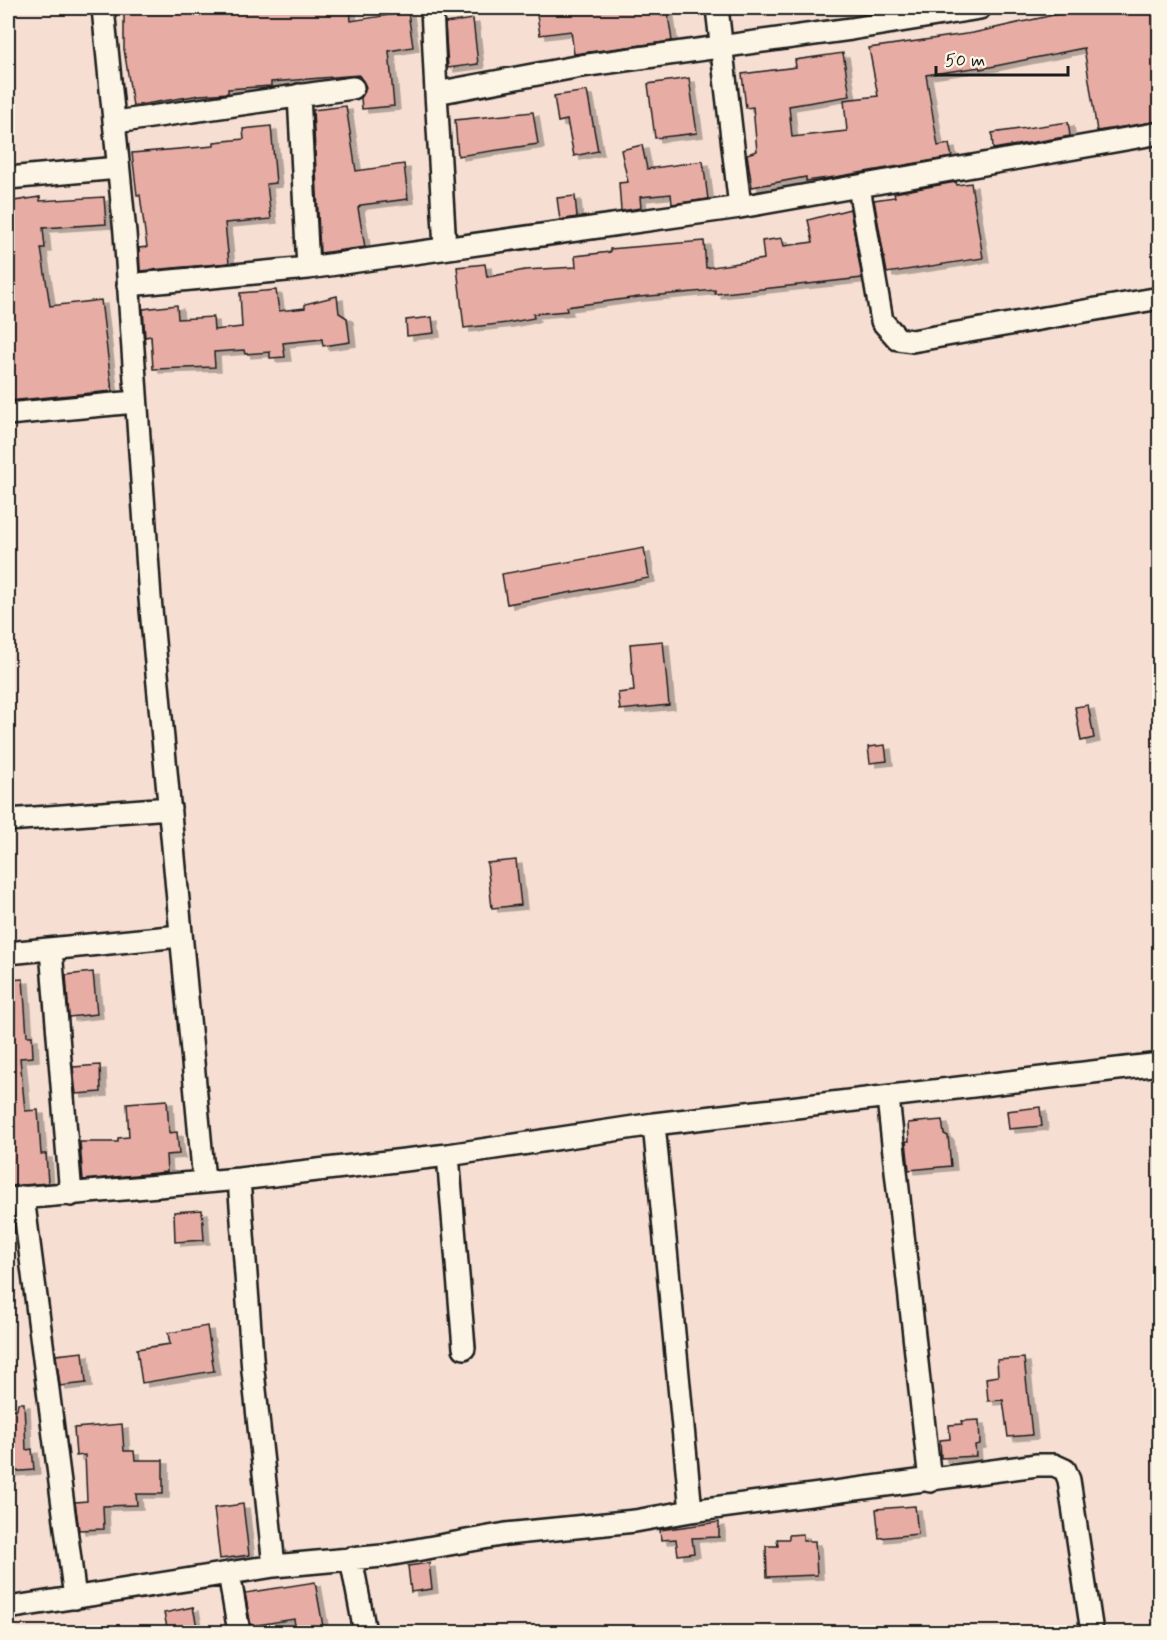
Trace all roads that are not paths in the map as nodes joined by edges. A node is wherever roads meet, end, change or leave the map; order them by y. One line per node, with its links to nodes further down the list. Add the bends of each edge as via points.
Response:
1 (103, 8): 10 (street)
2 (432, 8): 8 (street)
3 (717, 8): 6 (street)
4 (980, 8): 5 (street)
5 (885, 15): 6 (street)
6 (721, 47): 8 (street, via 581,66); 15 (street)
7 (353, 87): 9 (street)
8 (436, 93): 16 (street)
9 (299, 95): 10 (street); 17 (street)
10 (116, 122): 12 (street)
11 (1160, 133): 14 (street)
12 (118, 168): 13 (street); 18 (street)
13 (8, 178)
14 (859, 187): 15 (street); 19 (street, via 882,321 898,339 912,341)
15 (740, 207): 16 (street)
16 (445, 248): 17 (street)
17 (308, 268): 18 (street)
18 (129, 285): 20 (street)
19 (1160, 298)
20 (135, 402): 21 (street); 22 (street)
21 (8, 414)
22 (170, 808): 23 (street); 24 (street)
23 (8, 820)
24 (180, 936): 25 (street); 32 (street)
25 (51, 950): 26 (street); 33 (street)
26 (8, 953)
27 (1160, 1064): 28 (street)
28 (888, 1098): 29 (street); 36 (street)
29 (654, 1124): 30 (street); 37 (street)
30 (448, 1155): 31 (street); 35 (street)
31 (239, 1179): 32 (street); 39 (street, via 253,1371)
32 (204, 1181): 33 (street)
33 (70, 1195): 34 (street)
34 (15, 1198): 41 (street)
35 (465, 1348)
36 (930, 1480): 37 (street); 45 (street, via 1038,1465 1065,1470 1070,1480)
37 (691, 1512): 38 (street, via 506,1534)
38 (351, 1558): 39 (street); 44 (street)
39 (274, 1566): 40 (street)
40 (229, 1573): 41 (street); 43 (street)
41 (75, 1598): 42 (street)
42 (8, 1608)
43 (239, 1632)
44 (365, 1632)
45 (1092, 1632)

